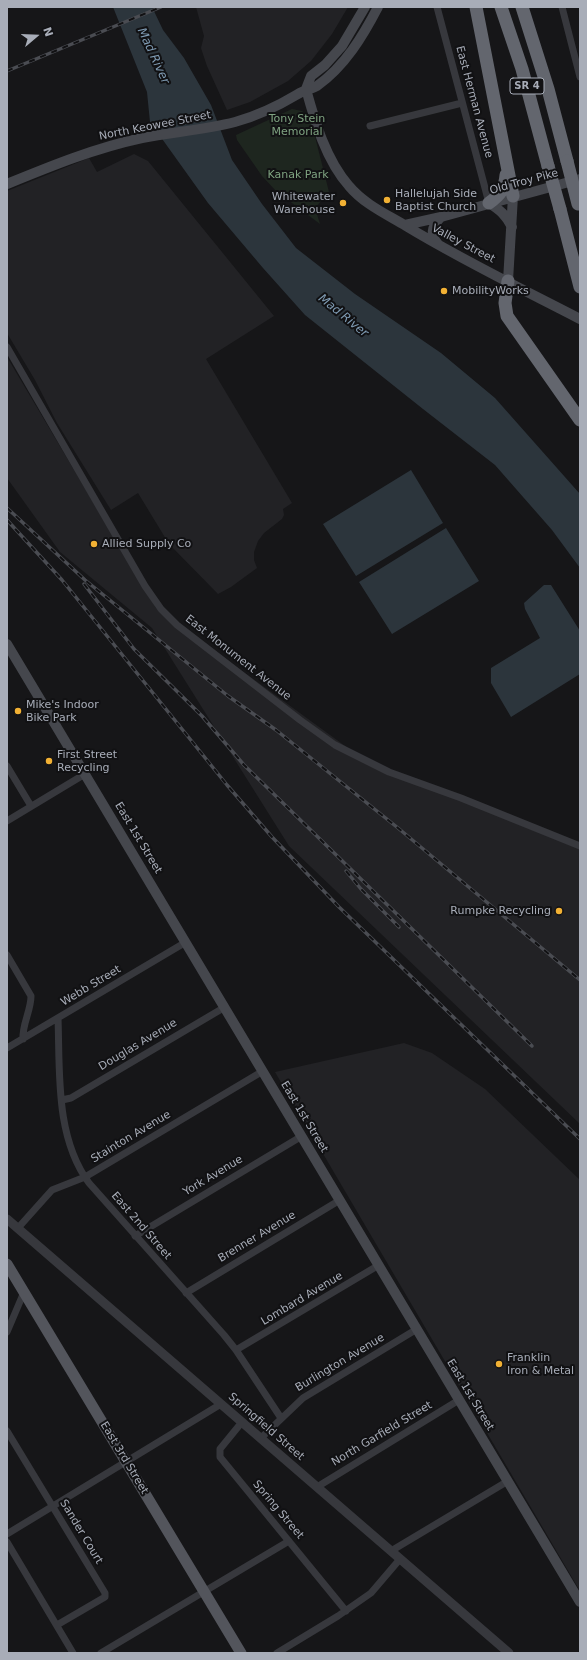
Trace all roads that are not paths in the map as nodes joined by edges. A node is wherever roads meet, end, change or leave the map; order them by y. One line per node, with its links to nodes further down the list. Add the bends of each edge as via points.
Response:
1 (365, 7): 9 (main road, North Keowee Street, via 342,46 311,76)
2 (378, 7): 9 (main road, North Keowee Street, via 349,54 316,87)
3 (436, 7): 10 (street, East Herman Avenue)
4 (476, 7): 12 (highway)
5 (501, 7): 23 (highway, SR 4, bridge, via 522,69)
6 (522, 7): 17 (highway, SR 4, bridge, via 548,89)
7 (562, 7): 8 (street)
8 (580, 74)
9 (306, 89): 14 (main road, North Keowee Street, via 284,103 234,122 142,138 78,156); 19 (main road, Valley Street, via 321,138 349,186 373,207)
10 (462, 102): 11 (street); 16 (street, East Herman Avenue)
11 (370, 126)
12 (507, 165): 15 (highway); 16 (highway, via 504,190)
13 (580, 179): 15 (main road, Old Troy Pike)
14 (7, 184)
15 (513, 196): 16 (main road, Old Troy Pike); 20 (main road)
16 (489, 203): 18 (main road, Old Troy Pike); 20 (main road, via 507,217)
17 (579, 209)
18 (441, 217): 19 (main road, Old Troy Pike); 21 (main road, via 432,231)
19 (404, 225): 21 (main road, Valley Street)
20 (512, 227): 22 (main road)
21 (438, 244): 22 (main road, Valley Street)
22 (508, 281): 24 (main road, Valley Street); 26 (highway, via 505,303 507,316)
23 (580, 287)
24 (580, 320)
25 (7, 347): 32 (street, East Monument Avenue, via 144,586 177,625 335,745 389,772)
26 (580, 420)
27 (7, 644): 29 (main road, East 1st Street)
28 (7, 766): 30 (street)
29 (85, 774): 30 (street); 33 (main road, East 1st Street)
30 (32, 806): 31 (street)
31 (7, 821)
32 (580, 846)
33 (186, 942): 35 (main road, East 1st Street); 36 (street, Webb Street)
34 (7, 955): 37 (street, via 31,996)
35 (225, 1007): 39 (main road, East 1st Street); 40 (street, Douglas Avenue, via 71,1098)
36 (58, 1018): 37 (street, Webb Street); 40 (street, East 2nd Street)
37 (23, 1039): 38 (street, Webb Street)
38 (7, 1048)
39 (263, 1071): 41 (main road, East 1st Street); 42 (street, Stainton Avenue)
40 (62, 1100): 42 (street, East 2nd Street, via 66,1133)
41 (302, 1136): 43 (main road, East 1st Street); 46 (street, York Avenue)
42 (85, 1177): 45 (street, Stainton Avenue, via 52,1190); 46 (street, East 2nd Street)
43 (340, 1200): 48 (main road, East 1st Street); 50 (street, Brenner Avenue)
44 (7, 1219): 45 (street, Springfield Street)
45 (18, 1228): 55 (street, Springfield Street)
46 (135, 1236): 50 (street, East 2nd Street)
47 (7, 1264): 49 (main road, East 3rd Street)
48 (379, 1265): 51 (main road, East 1st Street); 53 (street, Lombard Avenue)
49 (24, 1292): 52 (street); 60 (main road, East 3rd Street)
50 (186, 1293): 53 (street, East 2nd Street)
51 (417, 1329): 54 (main road, East 1st Street); 56 (street, Burlington Avenue, via 311,1392)
52 (7, 1332)
53 (236, 1350): 56 (street, East 2nd Street)
54 (459, 1400): 61 (main road, East 1st Street); 62 (street, North Garfield Street)
55 (221, 1404): 57 (street, Springfield Street); 60 (street)
56 (281, 1418): 59 (street, Burlington Avenue)
57 (242, 1422): 59 (street, Springfield Street); 65 (street, Spring Street, via 220,1449 220,1457)
58 (7, 1431): 63 (street, Sander Court)
59 (261, 1438): 62 (street, Springfield Street)
60 (126, 1462): 63 (street); 69 (main road, East 3rd Street)
61 (508, 1481): 67 (street); 70 (main road, East 1st Street)
62 (317, 1487): 67 (street, Springfield Street)
63 (53, 1506): 64 (street); 72 (street, Sander Court, via 106,1595)
64 (7, 1534)
65 (289, 1541): 69 (street); 71 (street, Spring Street)
66 (7, 1542): 72 (street)
67 (391, 1551): 68 (street, Springfield Street)
68 (400, 1559): 71 (street, via 374,1590); 77 (street, Springfield Street)
69 (204, 1591): 74 (street); 75 (main road, East 3rd Street)
70 (578, 1596)
71 (346, 1611): 76 (street)
72 (57, 1625): 73 (street)
73 (73, 1653)
74 (101, 1653)
75 (241, 1653)
76 (277, 1653)
77 (509, 1653)

